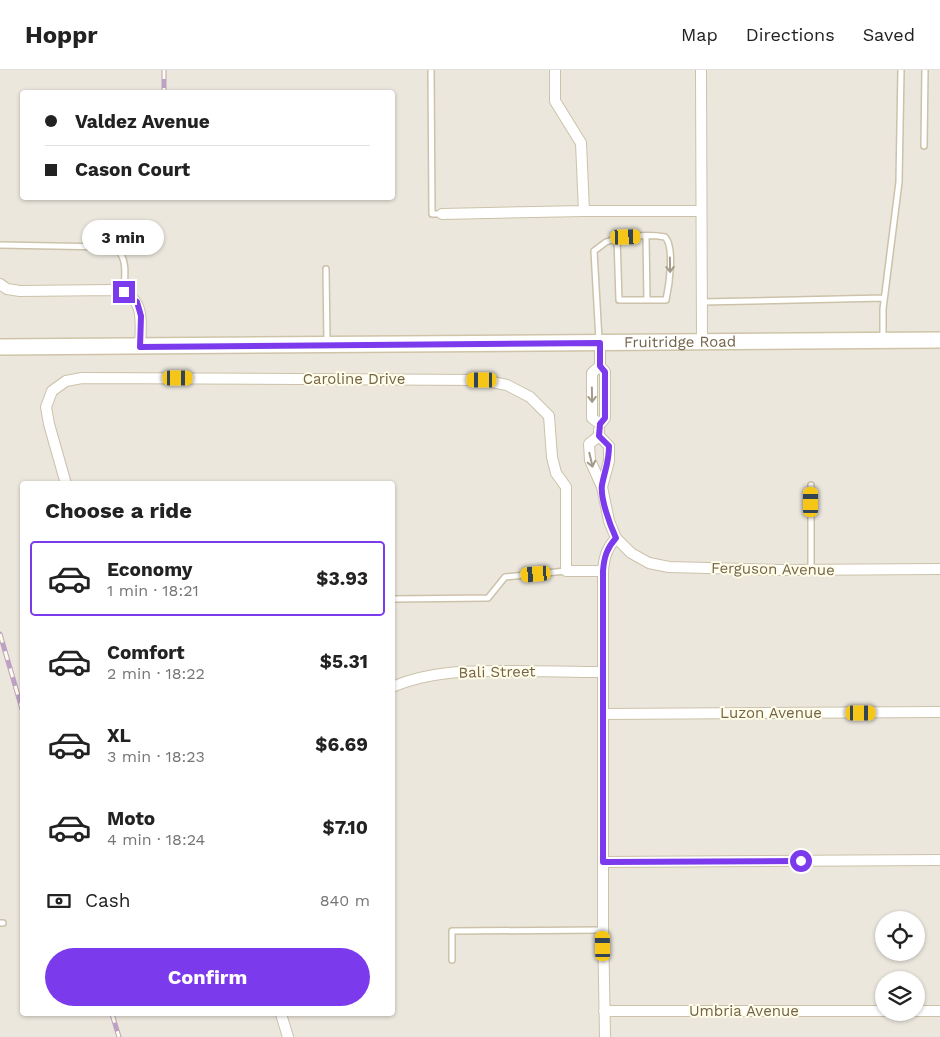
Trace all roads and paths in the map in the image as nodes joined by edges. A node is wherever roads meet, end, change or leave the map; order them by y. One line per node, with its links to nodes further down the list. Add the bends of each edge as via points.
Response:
1 (432, 70): 9 (lane, via 432,214)
2 (555, 70): 7 (street, via 555,101 581,143)
3 (701, 70): 8 (street)
4 (901, 70): 16 (lane, via 899,182)
5 (925, 70): 6 (lane)
6 (924, 146)
7 (584, 211): 8 (street); 9 (street)
8 (701, 211): 18 (street)
9 (442, 214)
10 (646, 236): 11 (lane); 17 (lane); 17 (lane, one-way to 17, via 665,237 670,245 666,300)
11 (617, 238): 17 (lane, via 619,300); 22 (lane, via 594,251)
12 (0, 245): 15 (lane, via 108,247 119,252 123,259)
13 (326, 269): 23 (lane)
14 (0, 284): 15 (street, via 20,291)
15 (124, 292): 25 (street, via 137,302 141,316)
16 (884, 298): 18 (lane); 20 (lane)
17 (647, 300)
18 (702, 302): 21 (street)
19 (940, 340): 20 (main road, Fruitridge Road)
20 (883, 341): 21 (main road, Fruitridge Road)
21 (702, 342): 22 (main road, Fruitridge Road)
22 (600, 343): 23 (main road, Fruitridge Road); 26 (street, via 600,366 605,372 605,418 600,424)
23 (327, 345): 25 (main road, Fruitridge Road)
24 (0, 347): 25 (main road, Fruitridge Road)
25 (140, 347)
26 (599, 436): 29 (street, via 609,446 609,461); 29 (street, one-way to 29, via 589,444 590,460)
27 (65, 481): 33 (street, Caroline Drive, via 46,407 52,391 66,381 82,378 482,380 507,385 530,398 549,416 552,458 556,473 566,487)
28 (811, 485): 32 (lane)
29 (602, 487): 30 (street, via 609,522)
30 (616, 538): 32 (street, Ferguson Avenue, via 631,553 649,563 670,568); 34 (street, via 608,547)
31 (940, 569): 32 (street, Ferguson Avenue)
32 (811, 570)
33 (566, 571): 34 (street); 35 (lane, via 505,577 488,598)
34 (603, 571): 36 (street)
35 (395, 599)
36 (603, 672): 37 (street, Bali Street, via 465,671 435,674); 39 (street)
37 (395, 686)
38 (940, 712): 39 (street, Luzon Avenue)
39 (603, 714): 41 (street)
40 (940, 860): 41 (street)
41 (603, 862): 42 (street)
42 (603, 930): 43 (lane, via 452,931); 44 (street)
43 (452, 960)
44 (604, 1011): 45 (street, Umbria Avenue); 50 (street)
45 (875, 1011)
46 (925, 1011): 47 (street)
47 (940, 1011)
48 (282, 1016): 49 (street)
49 (288, 1037)
50 (605, 1037)

